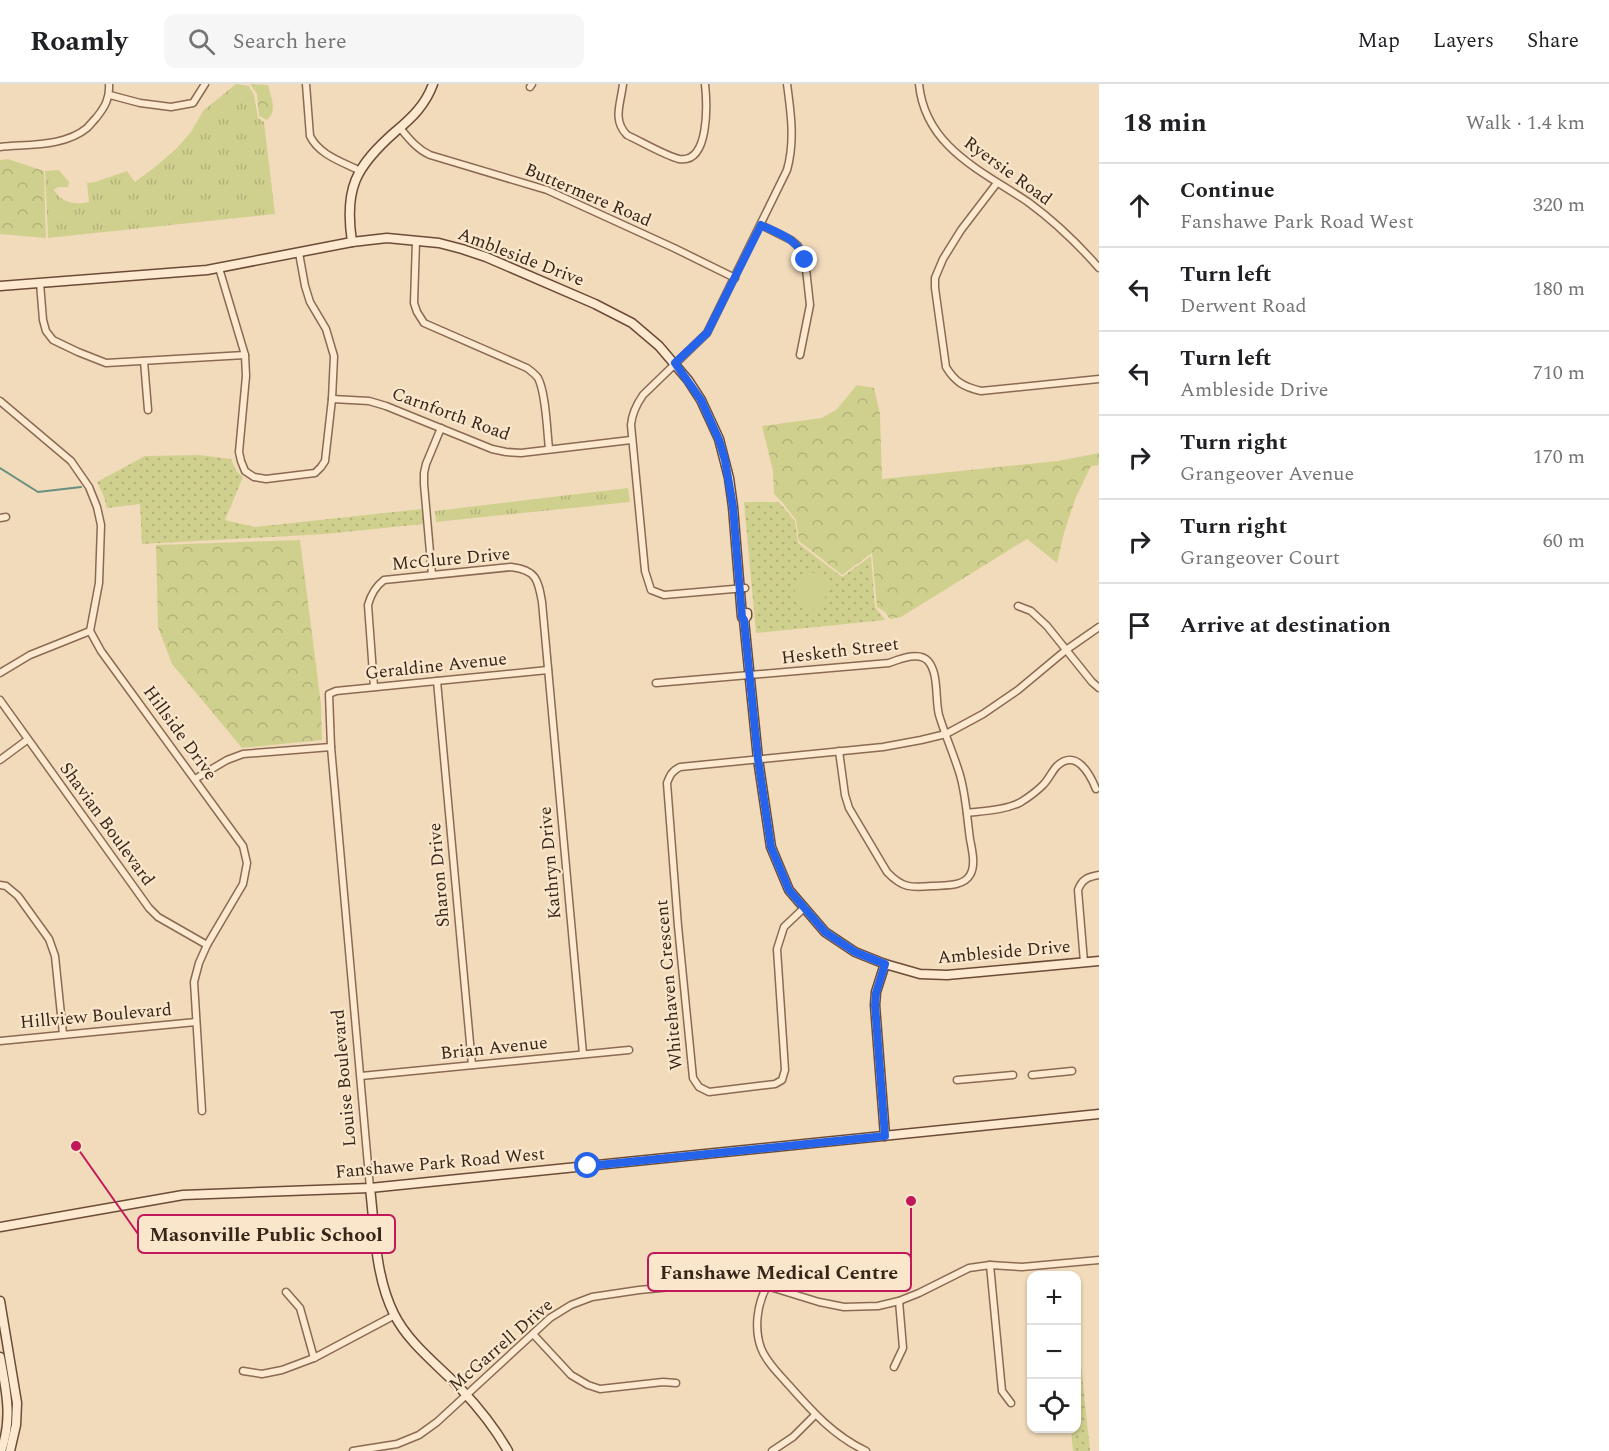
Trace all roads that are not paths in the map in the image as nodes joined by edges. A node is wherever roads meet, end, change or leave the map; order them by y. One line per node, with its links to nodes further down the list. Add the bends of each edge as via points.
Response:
1 (110, 84): 9 (street)
2 (206, 84): 9 (street, via 193,103 171,107)
3 (306, 84): 12 (street, via 314,144)
4 (433, 84): 10 (street, via 421,106)
5 (623, 84): 6 (street, via 618,118 622,130 672,157 685,159 700,147 704,133)
6 (705, 84)
7 (788, 84): 14 (street, via 791,158)
8 (919, 84): 13 (street, Ryersie Road, via 923,105 936,132 957,155)
9 (110, 95): 11 (street, via 104,109 87,128 73,136 57,142)
10 (400, 128): 12 (street); 20 (street, Buttermere Road, via 413,144 430,155 547,190)
11 (0, 147)
12 (360, 171): 16 (street, via 349,206)
13 (997, 183): 19 (street, Ryersie Road, via 1063,231); 27 (street, via 955,240 936,278 946,367 960,384 981,391)
14 (761, 225): 20 (street); 24 (street, via 791,240 805,260 810,305)
15 (416, 241): 16 (street, Ambleside Drive, via 387,238); 26 (street, Ambleside Drive, via 439,243 486,257 595,304 632,323); 33 (street, via 417,312 424,323 536,375 543,394)
16 (352, 242): 17 (street, Ambleside Drive)
17 (299, 253): 18 (street, Ambleside Drive); 28 (street, via 310,302 326,329 334,356)
18 (219, 268): 21 (street, Ambleside Drive); 23 (street)
19 (1099, 268)
20 (735, 278): 26 (street, via 707,333)
21 (40, 283): 22 (street, Ambleside Drive); 25 (street, via 46,331 53,340 106,363)
22 (0, 286)
23 (245, 355): 25 (street); 28 (street, via 239,452 245,471 254,477 315,473 321,467)
24 (800, 355)
25 (144, 361): 30 (street)
26 (675, 363): 32 (street, via 636,405); 35 (street, Ambleside Drive, via 701,400 719,440 736,509)
27 (1099, 379)
28 (332, 399): 31 (street, Carnforth Road, via 369,401)
29 (0, 401): 38 (street, via 71,461 97,507 99,583)
30 (148, 410)
31 (441, 428): 33 (street, Carnforth Road, via 506,452); 34 (street, via 424,473)
32 (631, 440): 33 (street, Carnforth Road); 35 (street, via 645,571 651,590 664,595)
33 (549, 450)
34 (432, 575): 40 (street, McClure Drive, via 511,567 531,572 543,602); 45 (street, McClure Drive, via 384,580 371,595 368,605)
35 (742, 588): 42 (street, Ambleside Drive)
36 (1018, 606): 39 (street, via 1031,611)
37 (1099, 627): 39 (street)
38 (90, 631): 41 (street, via 30,655); 55 (street, Hillside Drive)
39 (1066, 650): 46 (street); 49 (street, via 1018,690)
40 (548, 670): 43 (street, Geraldine Avenue); 69 (street, Kathryn Drive)
41 (0, 674)
42 (750, 675): 44 (street); 49 (street, Hesketh Street, via 889,663 918,656 929,662 933,671); 53 (street, Ambleside Drive)
43 (437, 681): 45 (street, Geraldine Avenue); 70 (street, Sharon Drive)
44 (656, 683)
45 (374, 687): 47 (street, Geraldine Avenue)
46 (1099, 688)
47 (328, 694): 51 (street, Louise Boulevard)
48 (0, 700): 50 (street, Shavian Boulevard)
49 (946, 734): 52 (street); 57 (street)
50 (27, 740): 54 (street); 61 (street, Shavian Boulevard, via 149,908)
51 (331, 747): 55 (street, via 243,754); 74 (street, Louise Boulevard)
52 (839, 751): 53 (street); 57 (street, via 849,808 887,872 903,885 921,887 965,881 973,859)
53 (758, 759): 60 (street, Ambleside Drive, via 771,847 789,890); 60 (street, Whitehaven Crescent, via 680,767 673,770 667,783 693,1078 699,1087 709,1092 782,1080 785,1070 777,949 784,927)
54 (0, 760)
55 (195, 779): 61 (street, Hillside Drive, via 243,846 247,863 243,884)
56 (1096, 789): 57 (street, via 1081,764 1067,761 1056,767 1043,786 1016,804)
57 (967, 813)
58 (1099, 876): 63 (street, via 1086,878 1078,890)
59 (0, 885): 66 (street, via 18,896 49,939 55,956)
60 (804, 908): 64 (street, Ambleside Drive, via 825,932 855,952)
61 (207, 945): 65 (street, Hillside Drive, via 195,982)
62 (1099, 961): 63 (street, Ambleside Drive)
63 (1084, 962): 64 (street, Ambleside Drive, via 941,975 920,974)
64 (885, 964): 78 (street, via 875,1005)
65 (196, 1022): 66 (street, Hillview Boulevard); 76 (street, Hillside Drive)
66 (63, 1034): 67 (street, Hillview Boulevard)
67 (0, 1041)
68 (629, 1050): 69 (street, Brian Avenue)
69 (583, 1054): 70 (street, Brian Avenue)
70 (472, 1065): 74 (street, Brian Avenue)
71 (1072, 1071): 73 (street)
72 (1013, 1075): 75 (street)
73 (1032, 1075)
74 (361, 1076): 79 (street, Louise Boulevard)
75 (957, 1080)
76 (202, 1111)
77 (1099, 1114): 78 (street, Fanshawe Park Road West)
78 (885, 1136): 79 (street, Fanshawe Park Road West)
79 (370, 1188): 80 (street, Fanshawe Park Road West, via 183,1195); 87 (street, Louise Boulevard, via 379,1266)
80 (0, 1227)
81 (1099, 1260): 82 (street, McGarrell Drive, via 1022,1267)
82 (990, 1265): 86 (street, McGarrell Drive, via 969,1268); 95 (street, via 1002,1391)
83 (767, 1286): 86 (street, McGarrell Drive, via 844,1307); 88 (street, McGarrell Drive, via 715,1282 592,1297 550,1318); 96 (street, via 757,1320 761,1348)
84 (285, 1292): 90 (street, via 300,1308)
85 (0, 1301): 98 (street, via 18,1403)
86 (899, 1301): 91 (street, via 903,1348)
87 (394, 1315): 90 (street); 94 (street, Louise Boulevard, via 429,1359)
88 (533, 1334): 93 (street, via 571,1375 588,1385 600,1389); 94 (street, McGarrell Drive)
89 (0, 1357): 97 (street, via 8,1404)
90 (315, 1358): 92 (street, via 262,1374)
91 (894, 1367)
92 (243, 1371)
93 (676, 1383)
94 (466, 1395): 99 (street, McGarrell Drive, via 419,1435 397,1444); 100 (street, Louise Boulevard)
95 (1011, 1403)
96 (815, 1415): 101 (street); 102 (street)
97 (1, 1451)
98 (10, 1451)
99 (353, 1451)
100 (508, 1451)
101 (772, 1451)
102 (866, 1451)

